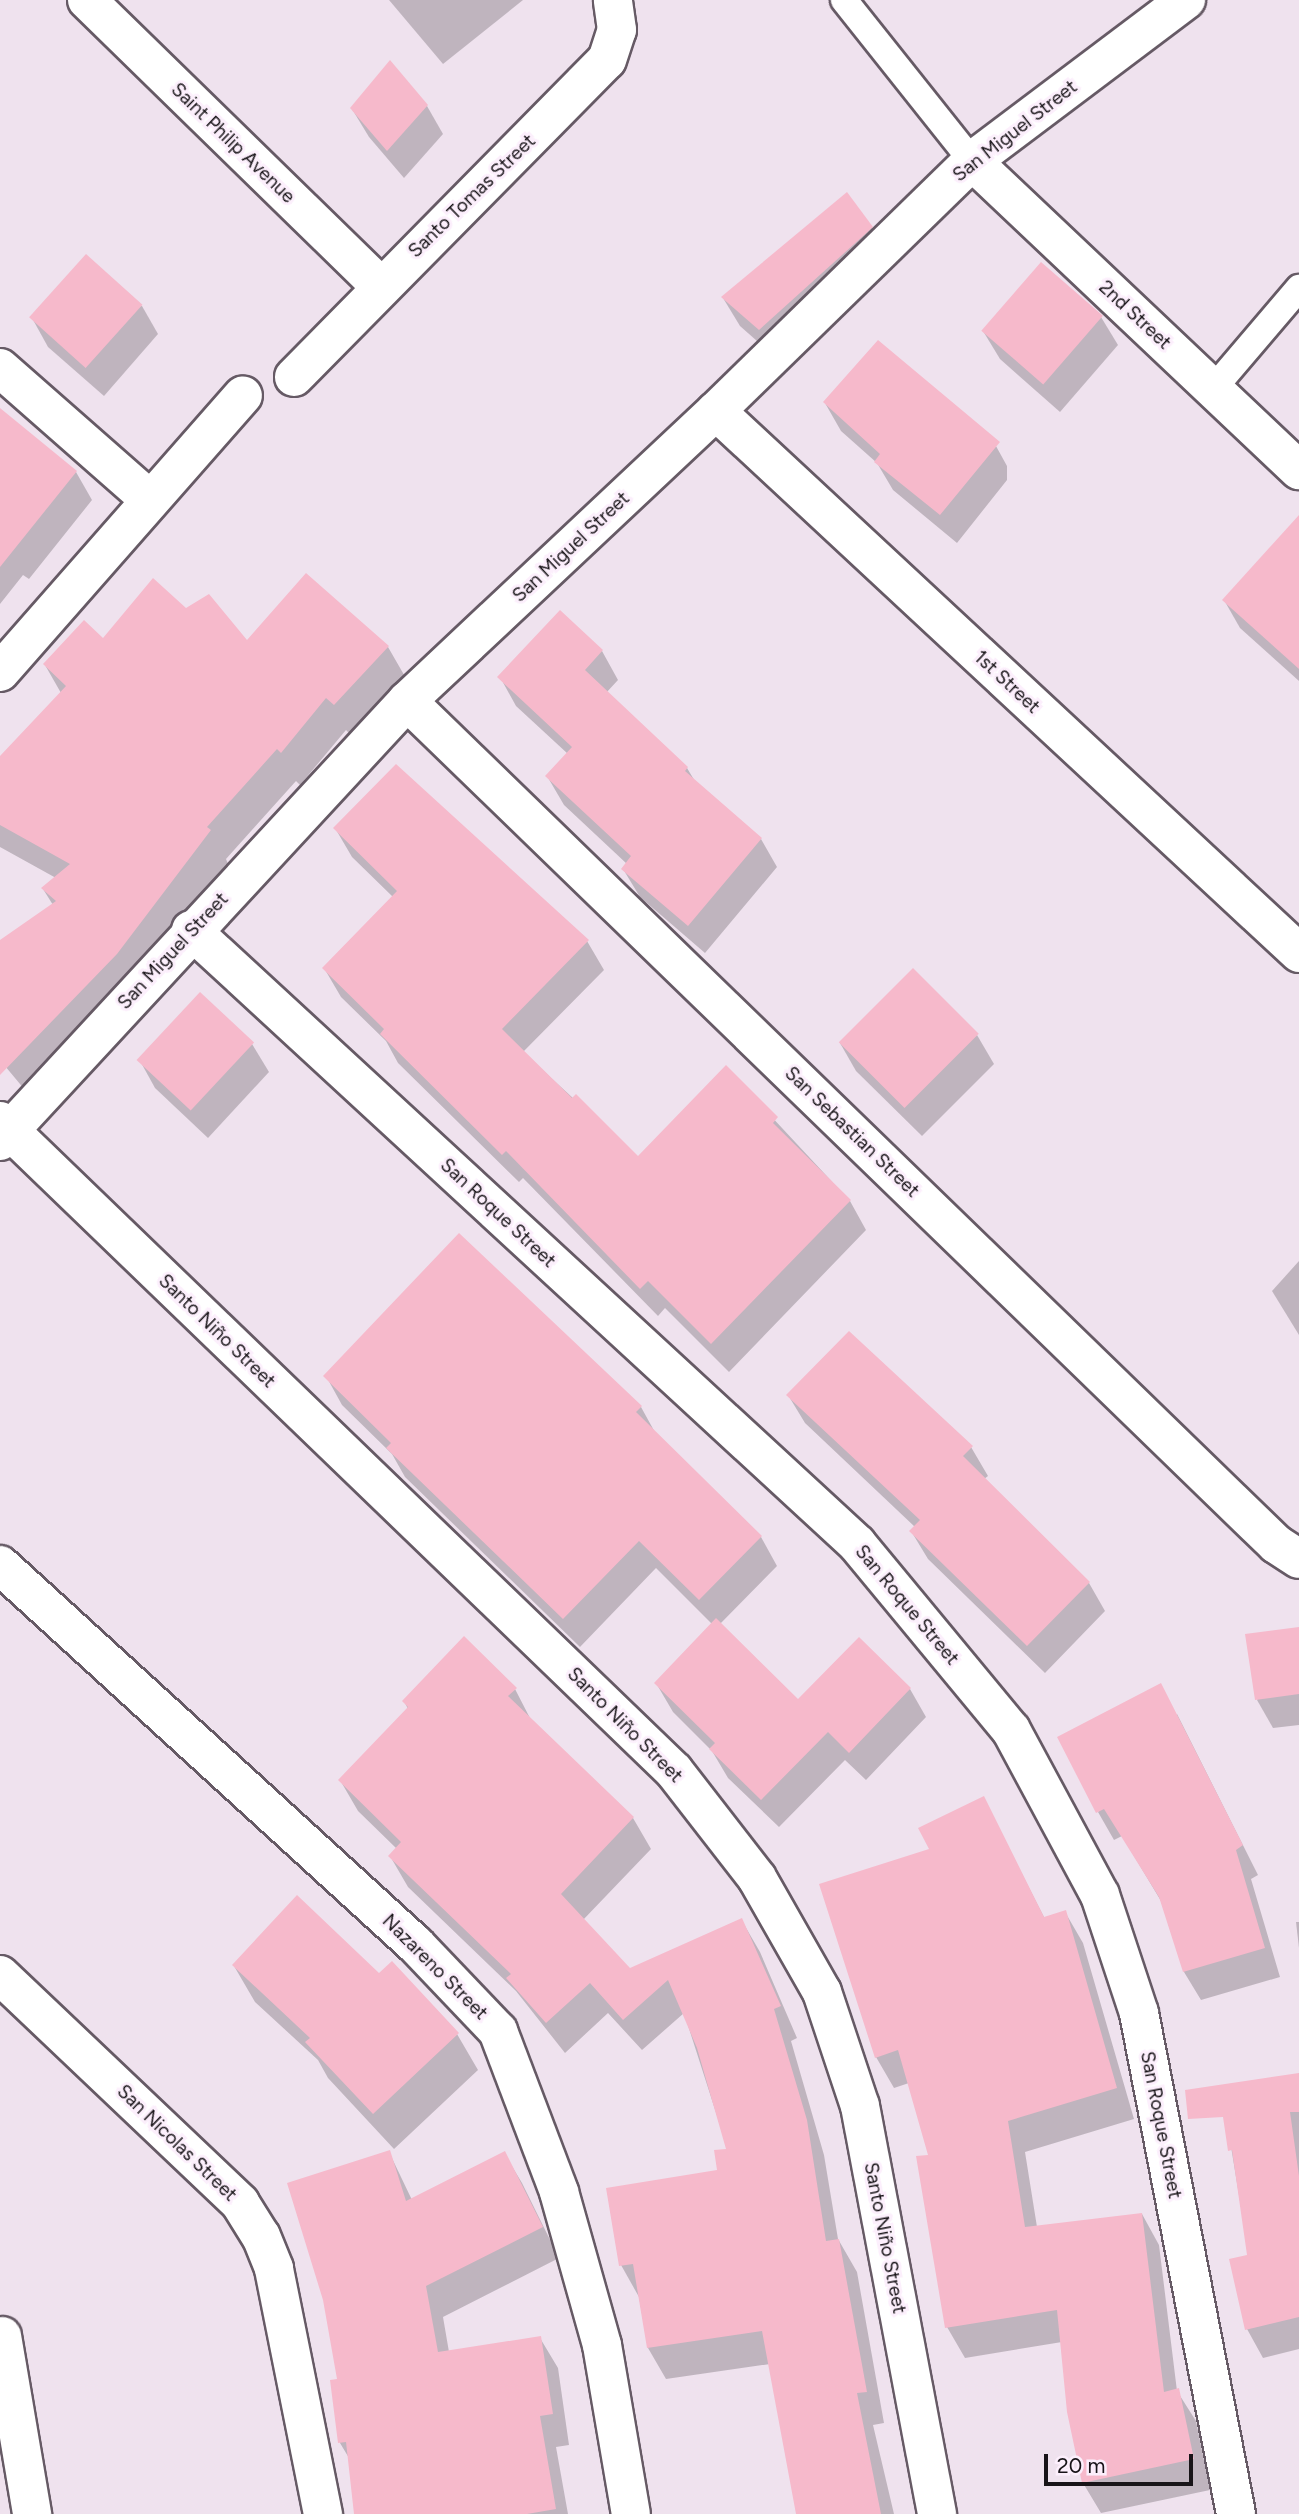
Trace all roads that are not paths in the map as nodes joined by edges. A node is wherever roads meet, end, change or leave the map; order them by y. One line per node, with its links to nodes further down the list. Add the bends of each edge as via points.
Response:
1 (87, 0): 6 (street, Saint Philip Avenue)
2 (612, 0): 6 (street, Santo Tomas Street, via 617,30 607,60)
3 (844, 0): 5 (lane)
4 (1186, 0): 5 (street, San Miguel Street)
5 (972, 161): 10 (street, 2nd Street); 12 (street, San Miguel Street)
6 (380, 286): 9 (street, Santo Tomas Street)
7 (1299, 288): 10 (lane)
8 (0, 368): 14 (street)
9 (294, 377)
10 (1213, 389): 13 (street, 2nd Street)
11 (243, 395): 14 (street)
12 (716, 411): 16 (street, San Miguel Street); 18 (street, 1st Street)
13 (1299, 470)
14 (149, 499): 15 (street)
15 (0, 672)
16 (407, 701): 17 (street, San Miguel Street); 20 (street, San Sebastian Street, via 1276,1544)
17 (191, 930): 19 (street, San Miguel Street); 28 (street, San Roque Street, via 857,1544 1011,1730 1100,1895 1139,2012)
18 (1299, 953)
19 (3, 1131): 27 (street, Santo Niño Street, via 674,1771 757,1878 822,1992 860,2106)
20 (1299, 1559)
21 (0, 1565): 26 (street, Nazareno Street, via 416,1945 498,2031 559,2192 602,2345)
22 (0, 1975): 25 (street, San Nicolas Street, via 240,2203 261,2236 274,2269)
23 (2, 2336): 24 (street)
24 (32, 2514)
25 (323, 2514)
26 (631, 2514)
27 (937, 2514)
28 (1236, 2514)

